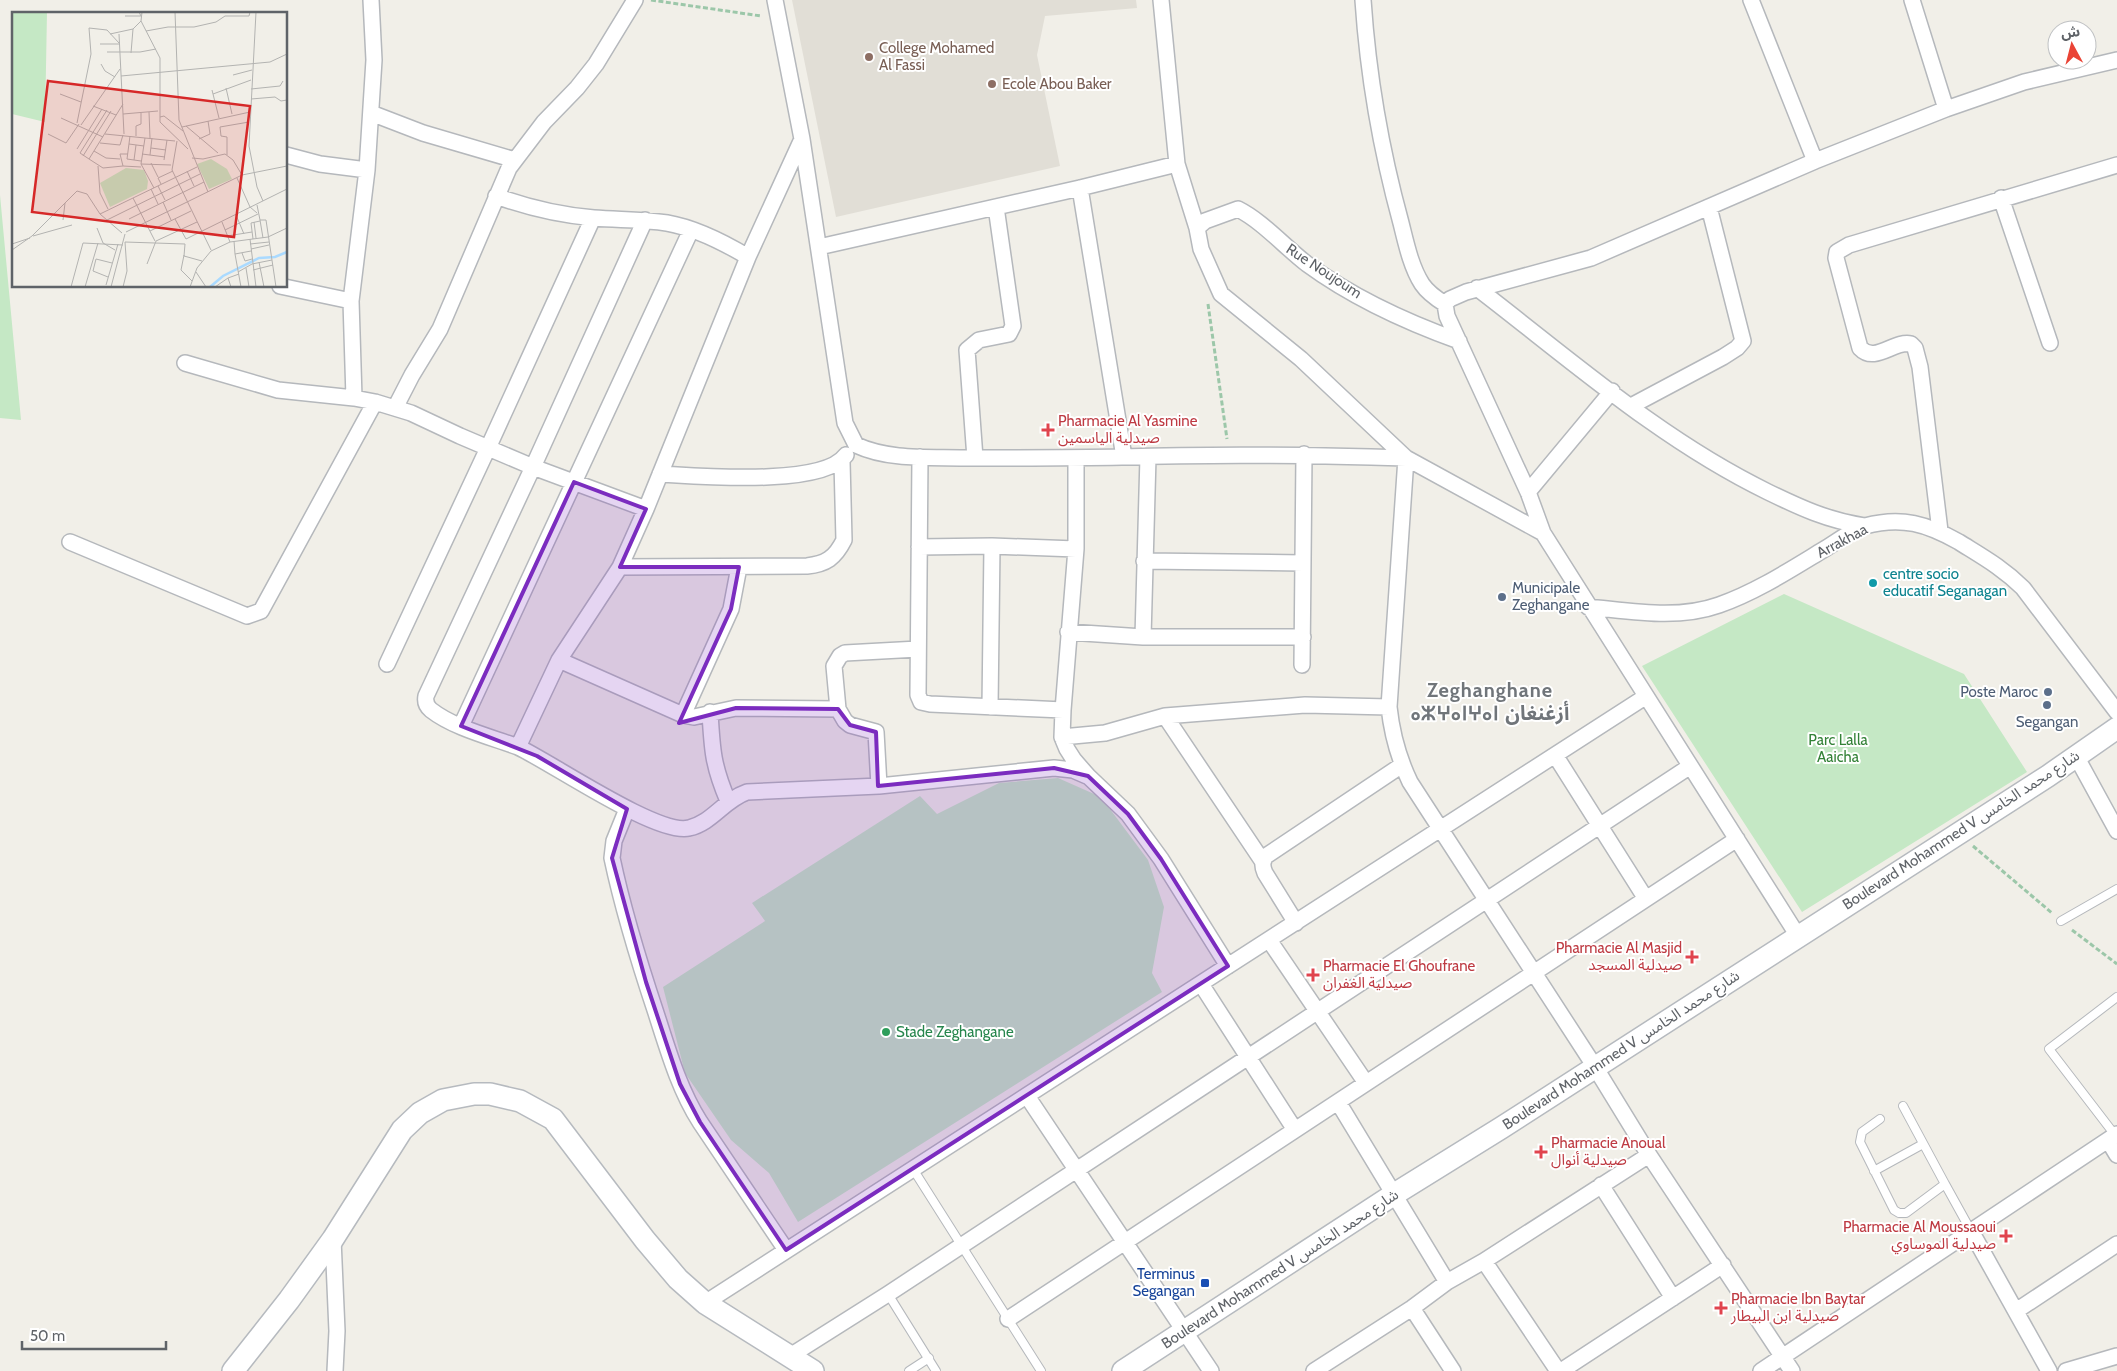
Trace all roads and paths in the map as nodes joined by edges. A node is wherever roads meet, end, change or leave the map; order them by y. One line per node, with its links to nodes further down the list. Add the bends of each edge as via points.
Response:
1 (371, 0): 12 (street, via 374,60)
2 (635, 0): 15 (street, via 596,64)
3 (648, 0): 9 (path)
4 (775, 0): 9 (street)
5 (1161, 0): 17 (street)
6 (1363, 0): 35 (street, via 1371,79 1390,182 1415,269 1430,294)
7 (1751, 0): 16 (street)
8 (1912, 0): 11 (street)
9 (779, 19): 13 (street)
10 (2117, 60): 11 (street, via 2024,82)
11 (1946, 109): 16 (street)
12 (371, 113): 15 (street, via 423,133); 19 (street)
13 (802, 139): 29 (street); 30 (street)
14 (288, 156): 19 (street, via 320,164)
15 (515, 160): 21 (street)
16 (1815, 161): 24 (street)
17 (1177, 164): 20 (street); 27 (street)
18 (2117, 165): 22 (street)
19 (367, 170): 34 (street)
20 (1080, 188): 23 (street); 47 (street)
21 (496, 196): 25 (street, via 543,212); 43 (street, via 440,329)
22 (2001, 198): 37 (street); 61 (street, via 1848,245 1837,252 1860,348 1871,354 1907,343 1915,348 1924,395)
23 (996, 207): 29 (street); 51 (street, via 1013,326 1009,334 979,340 967,350)
24 (1709, 207): 32 (street, via 1591,258); 42 (street, via 1743,340 1723,357)
25 (593, 218): 26 (street); 45 (street)
26 (645, 220): 28 (street); 55 (street)
27 (1197, 228): 36 (street, Rue Noujoum, via 1205,221 1238,210 1254,218 1284,246 1338,284 1428,330); 53 (street, via 1201,249 1221,294 1301,359)
28 (691, 230): 30 (street, via 724,242); 57 (street)
29 (819, 247): 44 (street, via 845,422)
30 (748, 258): 56 (street)
31 (288, 288): 34 (street)
32 (1477, 288): 35 (street); 39 (street)
33 (1208, 298): 48 (path)
34 (351, 301): 40 (street)
35 (1445, 304): 36 (street)
36 (1459, 340): 58 (street)
37 (2050, 343)
38 (185, 363): 40 (street, via 278,390)
39 (1612, 392): 42 (street); 58 (street)
40 (354, 398): 41 (street)
41 (375, 402): 43 (street); 63 (street, via 262,611 246,616)
42 (1631, 406): 60 (street, via 1656,427 1751,484 1838,522)
43 (395, 408): 45 (street)
44 (856, 445): 49 (street, via 882,453); 54 (street)
45 (488, 448): 55 (street); 77 (street)
46 (1304, 454): 48 (street); 53 (street); 68 (street)
47 (1124, 456): 50 (street); 52 (street)
48 (1229, 456): 50 (street)
49 (920, 457): 51 (street); 65 (street)
50 (1148, 457): 67 (street)
51 (975, 458): 52 (street)
52 (1076, 458): 66 (street)
53 (1406, 458): 62 (street); 81 (street)
54 (842, 462): 56 (street, via 803,475); 70 (street, via 844,540 832,559 807,566)
55 (533, 467): 57 (street); 88 (street, via 426,696 430,709)
56 (660, 474): 59 (street)
57 (574, 482): 59 (street); 88 (street)
58 (1528, 492): 62 (street)
59 (646, 509): 69 (street)
60 (1864, 526): 61 (street, Arrakhaa, via 1898,521 1918,523); 71 (street, Arrakhaa, via 1778,577 1719,605 1660,614)
61 (1940, 531): 85 (street, Arrakhaa, via 1989,559 2024,588)
62 (1543, 533): 71 (street)
63 (70, 542)
64 (992, 546): 65 (street); 66 (street); 80 (street)
65 (919, 547): 75 (street)
66 (1076, 549): 72 (street)
67 (1144, 561): 68 (street); 73 (street)
68 (1303, 563): 74 (street)
69 (620, 567): 70 (street); 76 (street)
70 (739, 568): 86 (street, via 731,609)
71 (1588, 607): 79 (street)
72 (1068, 632): 73 (street); 83 (street)
73 (1144, 637): 74 (street)
74 (1303, 637): 78 (street)
75 (918, 649): 80 (street, via 918,695 921,702); 82 (street, via 854,652 840,656 834,666)
76 (560, 660): 86 (street); 91 (street)
77 (386, 664)
78 (1302, 665)
79 (1645, 697): 92 (street); 95 (street)
80 (990, 707): 83 (street)
81 (1389, 707): 87 (street, via 1305,705); 94 (street, via 1392,736)
82 (838, 709): 84 (street, via 736,708); 97 (street, via 850,725 876,732)
83 (1062, 710): 90 (street)
84 (710, 712): 86 (street, via 694,717); 98 (street, via 716,775)
85 (2117, 712)
86 (683, 715)
87 (1165, 716): 90 (street, via 1105,733); 105 (street)
88 (461, 726): 91 (street)
89 (2117, 728): 93 (main road, Boulevard Mohammed V شارع محمد الخامس)
90 (1062, 738): 96 (street)
91 (518, 747): 99 (street)
92 (1555, 755): 100 (street); 101 (street)
93 (2076, 756): 102 (street); 103 (main road, Boulevard Mohammed V شارع محمد الخامس)
94 (1402, 765): 101 (street); 105 (street, via 1266,856)
95 (1689, 767): 100 (street); 104 (street)
96 (1088, 776): 97 (street, via 1054,768); 114 (street, via 1128,814 1166,867)
97 (879, 786): 98 (street, via 747,792)
98 (728, 801): 99 (street, via 704,822 684,830)
99 (627, 809): 142 (street, via 614,841 612,858 646,982 680,1084 705,1130)
100 (1600, 826): 108 (street); 109 (street)
101 (1440, 829): 109 (street); 111 (street)
102 (2117, 831)
103 (1958, 833): 106 (path); 112 (main road, Boulevard Mohammed V شارع محمد الخامس)
104 (1737, 839): 108 (street); 112 (street)
105 (1263, 862): 111 (street, via 1265,873)
106 (2018, 884)
107 (2117, 889): 110 (lane)
108 (1646, 899): 115 (street)
109 (1487, 900): 115 (street); 118 (street)
110 (2061, 921)
111 (1296, 923): 113 (street)
112 (1798, 936): 120 (main road, Boulevard Mohammed V شارع محمد الخامس)
113 (1269, 940): 114 (street); 118 (street)
114 (1228, 966): 116 (street)
115 (1534, 973): 120 (street); 121 (street)
116 (1201, 984): 119 (street); 122 (street)
117 (2117, 997): 127 (lane, via 2048,1049)
118 (1318, 1011): 119 (street); 121 (street)
119 (1248, 1058): 126 (street); 132 (street)
120 (1595, 1067): 129 (street); 136 (main road, Boulevard Mohammed V شارع محمد الخامس)
121 (1366, 1083): 123 (street)
122 (1027, 1096): 131 (street); 132 (street)
123 (1338, 1102): 126 (street); 136 (street)
124 (1902, 1106): 128 (lane)
125 (1880, 1120): 133 (lane, via 1860,1136)
126 (1295, 1130): 139 (street)
127 (2113, 1136): 130 (street); 137 (street)
128 (1923, 1144): 133 (lane); 134 (lane)
129 (1649, 1154): 135 (street); 144 (street)
130 (2117, 1155)
131 (913, 1169): 141 (lane); 142 (street)
132 (1077, 1170): 139 (street); 141 (street)
133 (1874, 1171): 134 (lane, via 1894,1210 1899,1213 1906,1213)
134 (1945, 1184): 137 (lane)
135 (1601, 1185): 143 (street); 147 (street)
136 (1393, 1195): 145 (street); 152 (main road, Boulevard Mohammed V شارع محمد الخامس)
137 (1972, 1231): 150 (street); 155 (street)
138 (333, 1239): 148 (main road, via 402,1130 420,1113 458,1096 502,1096 520,1101 552,1119 645,1240); 157 (main road); 158 (street, via 337,1331)
139 (1125, 1242): 151 (street); 152 (street)
140 (2117, 1244): 150 (street)
141 (962, 1246): 146 (street); 151 (lane)
142 (786, 1250): 148 (street)
143 (1484, 1261): 145 (street); 167 (street)
144 (1723, 1266): 147 (street); 155 (street)
145 (1447, 1282): 149 (street)
146 (888, 1294): 153 (street); 156 (lane)
147 (1673, 1298): 167 (street)
148 (705, 1303): 153 (main road)
149 (1412, 1308): 165 (street); 166 (street)
150 (2016, 1310): 170 (street)
151 (1008, 1319): 162 (lane)
152 (1185, 1332): 163 (main road, Boulevard Mohammed V شارع محمد الخامس); 164 (street)
153 (790, 1356): 159 (main road)
154 (2117, 1356): 171 (street)
155 (1783, 1357): 168 (street); 169 (street)
156 (929, 1358): 160 (lane); 161 (lane)
157 (233, 1371)
158 (335, 1371)
159 (812, 1371)
160 (909, 1371)
161 (936, 1371)
162 (1042, 1371)
163 (1123, 1371)
164 (1211, 1371)
165 (1314, 1371)
166 (1453, 1371)
167 (1559, 1371)
168 (1761, 1371)
169 (1792, 1371)
170 (2049, 1371)
171 (2066, 1371)

